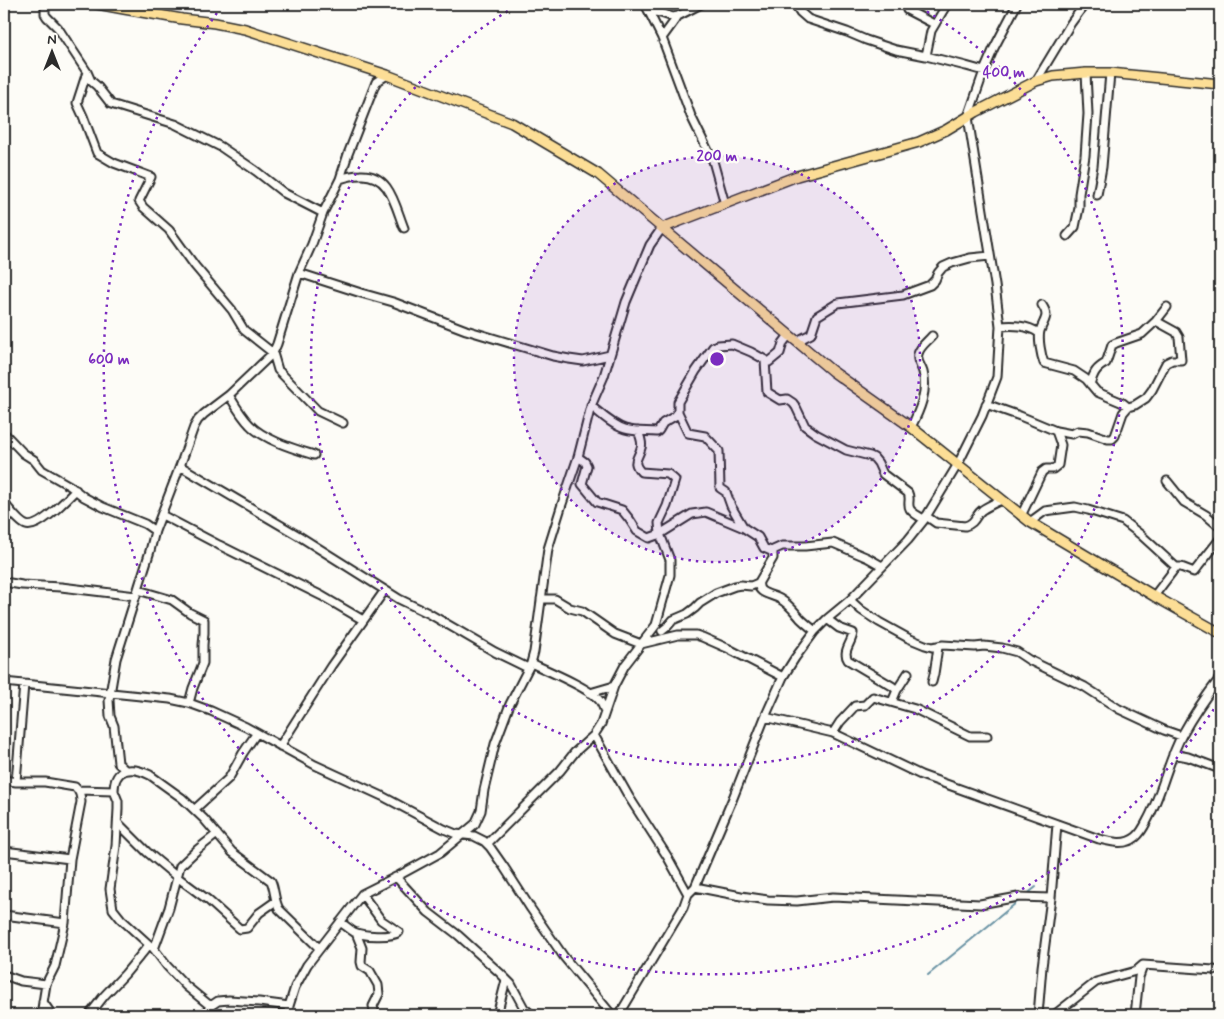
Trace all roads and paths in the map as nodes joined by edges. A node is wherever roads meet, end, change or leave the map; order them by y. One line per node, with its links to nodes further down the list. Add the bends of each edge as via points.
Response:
1 (45, 4): 15 (street, via 45,14)
2 (97, 4): 18 (main road, via 245,29)
3 (701, 4): 10 (street)
4 (795, 4): 13 (street, via 808,19 896,50)
5 (908, 4): 11 (street, via 907,10)
6 (948, 4): 11 (street)
7 (1017, 4): 14 (street)
8 (1085, 4): 19 (street)
9 (647, 7): 10 (street, via 672,17); 12 (street)
10 (678, 16): 12 (street)
11 (934, 24): 13 (street)
12 (662, 38): 24 (street, via 691,116 713,161)
13 (926, 56): 14 (street)
14 (984, 71): 21 (street)
15 (87, 72): 25 (street, via 111,104 175,124 221,147 284,192); 39 (street, via 77,103 97,153 151,177 139,201 143,207 169,230 244,330)
16 (1086, 73): 17 (main road); 19 (main road); 28 (street, via 1088,114 1079,208 1075,227)
17 (1110, 73): 20 (main road); 23 (street)
18 (387, 75): 22 (street, via 376,82); 27 (main road, via 512,123 598,174)
19 (1036, 81): 21 (main road)
20 (1220, 84)
21 (968, 117): 24 (main road, via 919,142 797,176); 29 (street)
22 (340, 178): 25 (street); 26 (street, via 360,174 383,182)
23 (1098, 195)
24 (726, 204): 27 (main road)
25 (323, 213): 30 (street)
26 (404, 228)
27 (662, 228): 36 (main road); 40 (street, via 650,245 626,302)
28 (1067, 236)
29 (990, 256): 34 (street); 38 (street, via 970,258 943,267 930,286 904,295 838,303 817,316 811,334)
30 (299, 273): 39 (street); 40 (street, via 553,356 583,361)
31 (1042, 305): 35 (street, via 1046,316)
32 (1167, 307): 33 (street)
33 (1156, 321): 42 (street, via 1142,334 1112,345 1106,363 1094,372); 46 (street, via 1176,332 1181,360 1166,363 1146,398)
34 (1000, 326): 35 (street, via 1016,325); 44 (street, via 997,377)
35 (1039, 333): 42 (street, via 1044,363 1074,371)
36 (789, 335): 38 (main road); 41 (street, via 780,353 769,362)
37 (932, 336): 49 (street, via 917,356 924,391 918,416)
38 (797, 341): 49 (main road, via 832,371)
39 (273, 353): 43 (street); 48 (street, via 278,370 318,411)
40 (610, 355): 45 (street)
41 (765, 360): 47 (street, via 732,344 713,347 678,402); 63 (street, via 767,392 780,400 793,402 805,426 816,434 846,450 874,458 883,474 908,492 909,509)
42 (1090, 384): 46 (street, via 1097,392)
43 (229, 395): 53 (street, via 251,426 268,437); 56 (street, via 198,420)
44 (986, 404): 51 (street); 55 (street)
45 (591, 406): 50 (street, via 625,429); 54 (street)
46 (1128, 407): 51 (street, via 1112,438 1088,432)
47 (678, 412): 50 (street, via 657,432); 66 (street, via 688,433 705,436 719,451 720,488 726,492)
48 (343, 423)
49 (911, 427): 55 (main road)
50 (638, 431): 68 (street, via 642,447 636,467 641,472 668,474 675,480 659,523)
51 (1056, 431): 62 (street, via 1061,445 1058,465 1042,472)
52 (4, 433): 58 (street, via 42,470)
53 (314, 456)
54 (578, 457): 68 (street, via 587,466 582,484 597,502 622,510 636,531 649,538); 78 (street, via 548,549)
55 (958, 464): 59 (main road); 63 (street)
56 (180, 466): 61 (street); 75 (street)
57 (1167, 481): 65 (street, via 1184,502)
58 (76, 490): 60 (street, via 50,515 31,525 25,525); 67 (street, via 103,507)
59 (1001, 500): 62 (main road); 63 (street, via 980,511 974,521 965,526 936,523)
60 (4, 503)
61 (162, 515): 67 (street); 81 (street)
62 (1021, 516): 64 (main road)
63 (925, 518): 71 (street)
64 (1030, 522): 72 (street, via 1045,511 1075,507 1088,510 1123,521); 77 (main road)
65 (1220, 527)
66 (744, 528): 68 (street, via 706,512 692,514); 70 (street)
67 (155, 531): 76 (street)
68 (660, 534): 82 (street, via 670,560 670,575)
69 (1220, 539): 72 (street, via 1194,572)
70 (771, 551): 71 (street, via 782,546 833,543); 74 (street, via 774,557)
71 (882, 566): 79 (street)
72 (1176, 566): 77 (street)
73 (4, 582): 76 (street)
74 (758, 584): 83 (street, via 759,589 788,604); 85 (street, via 735,586 716,593 687,614 672,620)
75 (385, 590): 81 (street); 88 (street, via 495,652)
76 (137, 593): 97 (street, via 116,659); 100 (street, via 172,600 204,620 203,663)
77 (1154, 596): 84 (main road)
78 (541, 599): 86 (street, via 555,599 589,614 614,634); 88 (street, via 538,634)
79 (850, 600): 80 (street); 87 (street, via 860,610 908,638)
80 (827, 619): 83 (street); 96 (street, via 853,633 845,657)
81 (363, 620): 108 (street)
82 (656, 625): 85 (street); 86 (street)
83 (815, 631): 90 (street)
84 (1220, 633)
85 (664, 634): 86 (street); 90 (street, via 702,637)
86 (641, 644): 95 (street)
87 (938, 647): 93 (street); 107 (street, via 984,646 1018,652 1086,687 1119,709)
88 (530, 666): 98 (street, via 553,673); 122 (street, via 510,704 495,744 481,811 475,824)
89 (908, 672): 96 (street)
90 (783, 677): 102 (street)
91 (1220, 678): 107 (street)
92 (4, 682): 94 (street)
93 (932, 682)
94 (24, 684): 97 (street); 115 (street)
95 (614, 686): 98 (street); 101 (street)
96 (897, 690): 99 (street)
97 (110, 692): 100 (street); 110 (street, via 110,716)
98 (590, 693): 101 (street, via 600,700)
99 (892, 702): 103 (street, via 873,697 865,705 856,705); 106 (street, via 915,709 970,736)
100 (189, 703): 104 (street)
101 (605, 712): 105 (street)
102 (765, 717): 103 (street); 128 (street)
103 (833, 733): 120 (street, via 921,775)
104 (256, 734): 108 (street); 118 (street, via 229,778)
105 (594, 735): 123 (street); 130 (street)
106 (987, 736)
107 (1181, 736): 109 (street)
108 (280, 746): 122 (street, via 444,829)
109 (1173, 754): 111 (street); 120 (street, via 1153,809 1134,839 1111,842)
110 (118, 763): 112 (street); 113 (street)
111 (1220, 769)
112 (125, 770): 113 (street); 118 (street, via 150,775)
113 (118, 775): 117 (street)
114 (4, 780): 115 (street)
115 (16, 782): 116 (street, via 45,782)
116 (79, 790): 117 (street); 125 (street, via 81,802)
117 (114, 791): 119 (street, via 118,801)
118 (195, 809): 121 (street)
119 (118, 823): 126 (street); 137 (street, via 111,904 121,919)
120 (1056, 824): 131 (street)
121 (217, 834): 126 (street, via 180,866); 132 (street, via 232,852 271,881)
122 (463, 834): 123 (street); 127 (street, via 440,853)
123 (487, 844): 155 (street, via 564,957)
124 (4, 851): 125 (street)
125 (70, 859): 135 (street)
126 (177, 877): 132 (street, via 240,929 247,928 259,913); 137 (street, via 169,908)
127 (396, 878): 129 (street); 142 (street, via 428,912)
128 (695, 887): 130 (street); 131 (street, via 768,900 797,901 833,897 980,904 1018,897)
129 (362, 894): 134 (street); 136 (street, via 381,920 399,932 385,936)
130 (688, 894): 156 (street, via 683,908)
131 (1051, 898): 157 (street)
132 (276, 902): 138 (street, via 278,909)
133 (4, 915): 135 (street)
134 (340, 922): 136 (street); 138 (street)
135 (64, 924): 143 (street, via 55,966)
136 (356, 933): 152 (street, via 362,948 362,966 370,971 378,984 379,994 373,1006)
137 (151, 947): 145 (street, via 186,986); 147 (street)
138 (320, 948): 146 (street, via 295,987)
139 (1143, 966): 140 (street); 158 (street, via 1096,982); 159 (street)
140 (1214, 970)
141 (4, 975): 143 (street)
142 (506, 980): 153 (street); 154 (street)
143 (46, 984): 144 (street)
144 (43, 1002): 148 (street); 149 (street)
145 (212, 1005): 146 (street, via 229,1000); 150 (street)
146 (289, 1006): 151 (street)
147 (90, 1014)
148 (41, 1015)
149 (52, 1015)
150 (204, 1015)
151 (288, 1015)
152 (375, 1015)
153 (496, 1015)
154 (532, 1015)
155 (612, 1015)
156 (619, 1015)
157 (1038, 1015)
158 (1054, 1015)
159 (1136, 1015)

